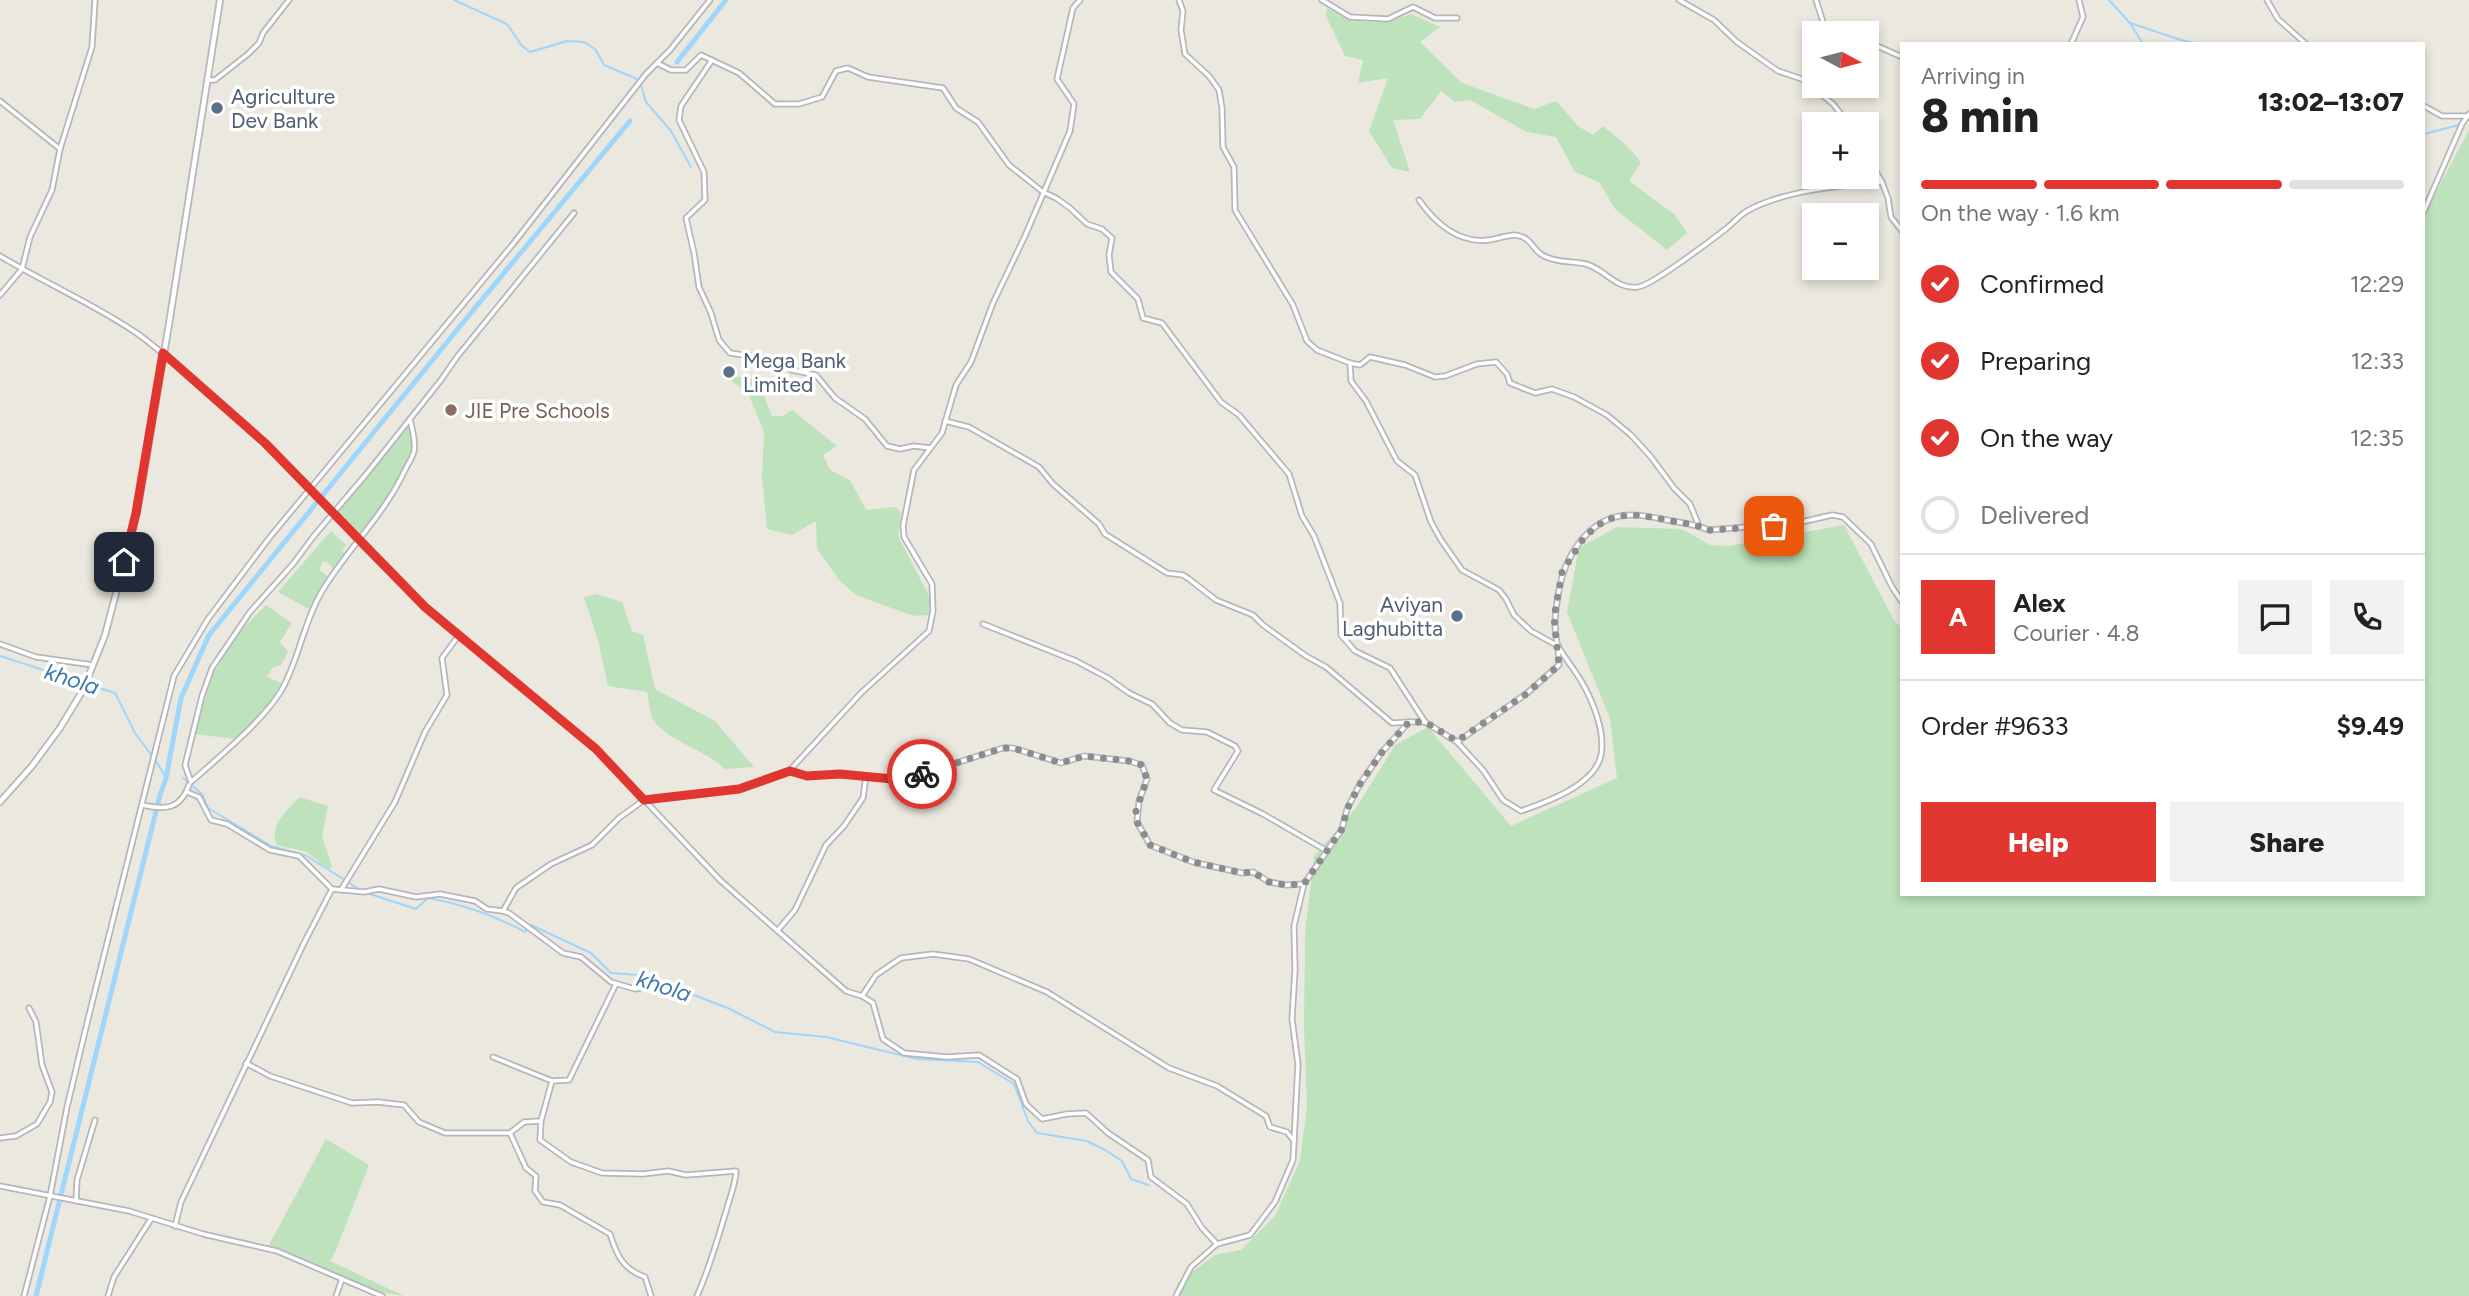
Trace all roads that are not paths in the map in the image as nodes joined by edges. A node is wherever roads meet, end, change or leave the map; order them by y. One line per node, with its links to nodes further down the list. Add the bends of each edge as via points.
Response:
1 (95, 0): 25 (street, via 92,47)
2 (220, 0): 20 (street)
3 (289, 0): 20 (street, via 248,54 215,80)
4 (710, 0): 19 (street)
5 (1080, 0): 28 (street, via 1073,8 1057,79 1074,104 1070,131)
6 (1179, 0): 37 (street, via 1185,54 1219,90 1223,148 1234,167 1235,210 1293,305 1307,341)
7 (1322, 0): 12 (street, via 1350,17 1388,19 1413,7 1435,18)
8 (1679, 0): 23 (street, via 1714,20 1778,71 1802,79)
9 (1816, 0): 13 (street)
10 (2079, 0): 14 (street, via 2083,17)
11 (2267, 0): 15 (street, via 2278,19)
12 (1457, 18)
13 (1823, 21)
14 (2072, 42)
15 (2304, 42)
16 (1880, 47): 17 (street)
17 (1900, 56)
18 (712, 60): 19 (street, via 701,55 686,70 671,70); 28 (street, via 739,73 775,104 799,104 822,97 836,71 848,68 868,76 943,88 956,108 978,122 1009,165); 40 (street, via 681,106 679,120 704,172 705,200 686,218 699,287 719,340 730,353 770,359 817,375 887,446)
19 (657, 63): 41 (street)
20 (208, 80): 36 (street)
21 (0, 101): 25 (street)
22 (2425, 107): 24 (street, via 2442,117)
23 (1839, 112)
24 (2468, 115): 30 (street)
25 (60, 149): 34 (street, via 52,190 30,237)
26 (1879, 177): 27 (street)
27 (1882, 182): 29 (street, via 1841,185 1770,200 1746,212 1660,278 1639,287 1620,285 1588,264 1541,255 1531,241 1515,235 1486,241 1447,231); 32 (street, via 1891,217)
28 (1043, 192): 39 (street, via 971,362 956,385); 52 (street, via 1112,238 1111,272 1138,299 1143,318 1162,323 1221,402 1239,415 1289,474 1340,603 1341,635 1354,651 1390,668)
29 (1419, 200)
30 (2425, 209)
31 (574, 214): 38 (street)
32 (1900, 228)
33 (0, 256): 34 (street)
34 (22, 269): 35 (street); 36 (street, via 86,301)
35 (0, 295)
36 (163, 353): 41 (street); 50 (street, via 136,513)
37 (1350, 363): 43 (street, via 1360,365 1370,357 1435,377 1496,362 1510,383 1535,393 1552,389 1574,397 1608,415 1631,435 1690,504); 49 (street, via 1351,381 1397,461 1415,474 1432,522 1462,570 1499,590 1514,615)
38 (410, 419): 42 (street); 44 (street, via 414,451 375,522)
39 (945, 421): 40 (street, via 943,433); 51 (street, via 970,426 1039,467 1105,534 1167,573 1184,575 1216,600 1253,615 1326,667 1392,723)
40 (930, 448): 54 (street, via 914,470 903,526 904,537 932,584 929,631 860,693)
41 (311, 488): 42 (street); 60 (street, via 208,619 174,676)
42 (334, 513): 44 (street); 44 (street, via 250,612 212,668 185,765 191,782 280,692 308,618)
43 (1699, 526): 45 (street, via 1737,529 1843,517 1871,544); 49 (street, via 1640,515 1619,516 1605,520 1585,536 1562,572 1554,618)
44 (358, 541): 47 (street)
45 (1900, 599)
46 (983, 624): 61 (street, via 1108,678 1152,704 1182,730 1207,732 1235,746 1238,751 1214,790)
47 (459, 635): 58 (street, via 596,749); 64 (street, via 442,658 447,695 394,802)
48 (0, 644): 50 (street, via 36,657)
49 (1558, 646): 53 (street, via 1559,665 1546,679); 53 (street, via 1598,715 1601,754 1592,774 1544,803 1521,811 1503,800)
50 (93, 665): 59 (street, via 60,728)
51 (1409, 722): 52 (street); 61 (street, via 1360,784 1342,829)
52 (1425, 722): 53 (street)
53 (1457, 741)
54 (790, 771): 55 (street, via 807,776); 58 (street, via 739,789)
55 (866, 776): 62 (street, via 903,780 1003,748 1061,763 1084,756 1129,761 1146,770 1136,811 1150,845 1193,862 1253,872 1269,882); 66 (street, via 863,798 825,845 794,909)
56 (189, 785): 57 (street)
57 (187, 792): 60 (street, via 164,810); 63 (street, via 199,797 211,820 227,824 270,850 299,856)
58 (644, 800): 65 (street, via 592,845 551,864 516,888); 66 (street, via 721,881)
59 (0, 802)
60 (142, 805): 80 (street, via 67,1107)
61 (1327, 851): 62 (street)
62 (1304, 884): 78 (street, via 1294,926)
63 (332, 889): 64 (street); 72 (street)
64 (340, 890): 65 (street, via 379,889 416,897 440,894)
65 (503, 911): 67 (street)
66 (778, 930): 69 (street, via 846,991)
67 (617, 984): 68 (street); 73 (street, via 569,1080)
68 (670, 992)
69 (862, 996): 78 (street, via 876,975 901,958 933,954 969,959 1047,992 1169,1068 1217,1086 1266,1116 1270,1127 1287,1132); 84 (street, via 873,1003 883,1039 904,1052 947,1058 979,1055 1017,1079 1026,1104 1042,1119 1086,1113 1148,1160 1151,1177 1187,1204)
70 (29, 1008): 77 (street, via 52,1092 50,1102 37,1124 16,1136)
71 (494, 1057): 73 (street)
72 (246, 1063): 76 (street, via 270,1076 352,1103 404,1105 419,1122 445,1133); 83 (street, via 181,1202)
73 (552, 1081): 75 (street)
74 (95, 1120): 81 (street, via 76,1180)
75 (541, 1121): 76 (street, via 524,1122); 91 (street, via 540,1140 571,1161 602,1173 736,1171 721,1235)
76 (510, 1133): 90 (street, via 519,1157 536,1176 535,1191 543,1202 560,1205 610,1234 617,1256 628,1269 645,1277)
77 (0, 1138)
78 (1295, 1143): 84 (street, via 1293,1160 1275,1202 1250,1235)
79 (0, 1186): 80 (street)
80 (50, 1195): 81 (street); 86 (street)
81 (76, 1201): 82 (street)
82 (151, 1219): 83 (street); 87 (street, via 114,1277)
83 (175, 1226): 85 (street, via 277,1251)
84 (1217, 1244): 92 (street, via 1191,1267)
85 (342, 1279): 88 (street); 89 (street)
86 (24, 1296)
87 (108, 1296)
88 (336, 1296)
89 (382, 1296)
90 (651, 1296)
91 (697, 1296)
92 (1176, 1296)

